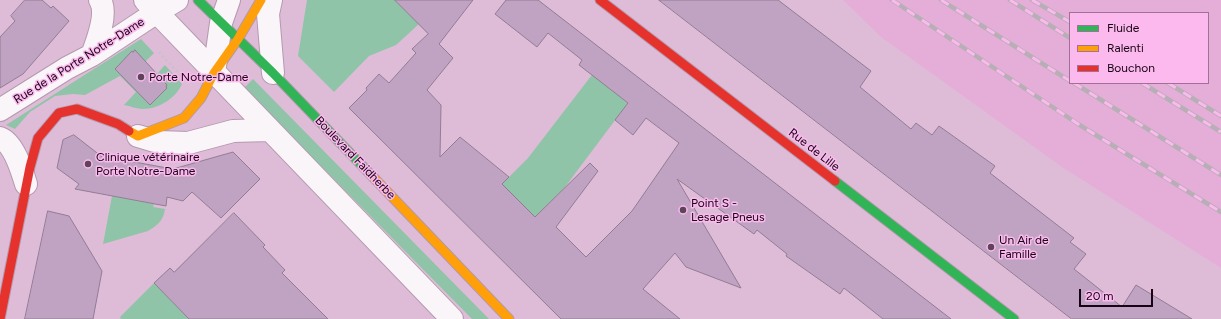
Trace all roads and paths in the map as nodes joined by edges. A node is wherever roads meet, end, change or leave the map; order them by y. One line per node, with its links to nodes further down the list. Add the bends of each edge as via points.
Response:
1 (177, 0): 8 (street, Rue de la Porte Notre-Dame)
2 (198, 0): 9 (street, Boulevard Faidherbe)
3 (229, 0): 9 (street)
4 (261, 0): 11 (street)
5 (271, 0): 14 (street, via 268,14)
6 (600, 0): 24 (street, Rue de Lille)
7 (101, 6): 12 (street, via 99,36)
8 (151, 6): 10 (street, Rue de la Porte Notre-Dame); 13 (street)
9 (221, 23): 11 (street, Boulevard Faidherbe); 13 (street)
10 (136, 26): 12 (street, Rue de la Porte Notre-Dame); 15 (path)
11 (238, 39): 13 (street); 14 (street, Boulevard Faidherbe)
12 (92, 55): 16 (street, Rue de la Porte Notre-Dame)
13 (214, 73): 15 (street); 17 (street)
14 (273, 73): 23 (street, Boulevard Faidherbe)
15 (201, 98): 18 (street, via 184,118)
16 (0, 110)
17 (270, 130): 18 (street, via 233,131 188,143 158,142); 22 (street)
18 (138, 136): 20 (street, via 118,124 77,108 59,112 38,138)
19 (0, 138): 20 (street, via 6,140 20,164)
20 (26, 184): 21 (street)
21 (0, 319)
22 (452, 319)
23 (509, 319)
24 (1014, 319)

